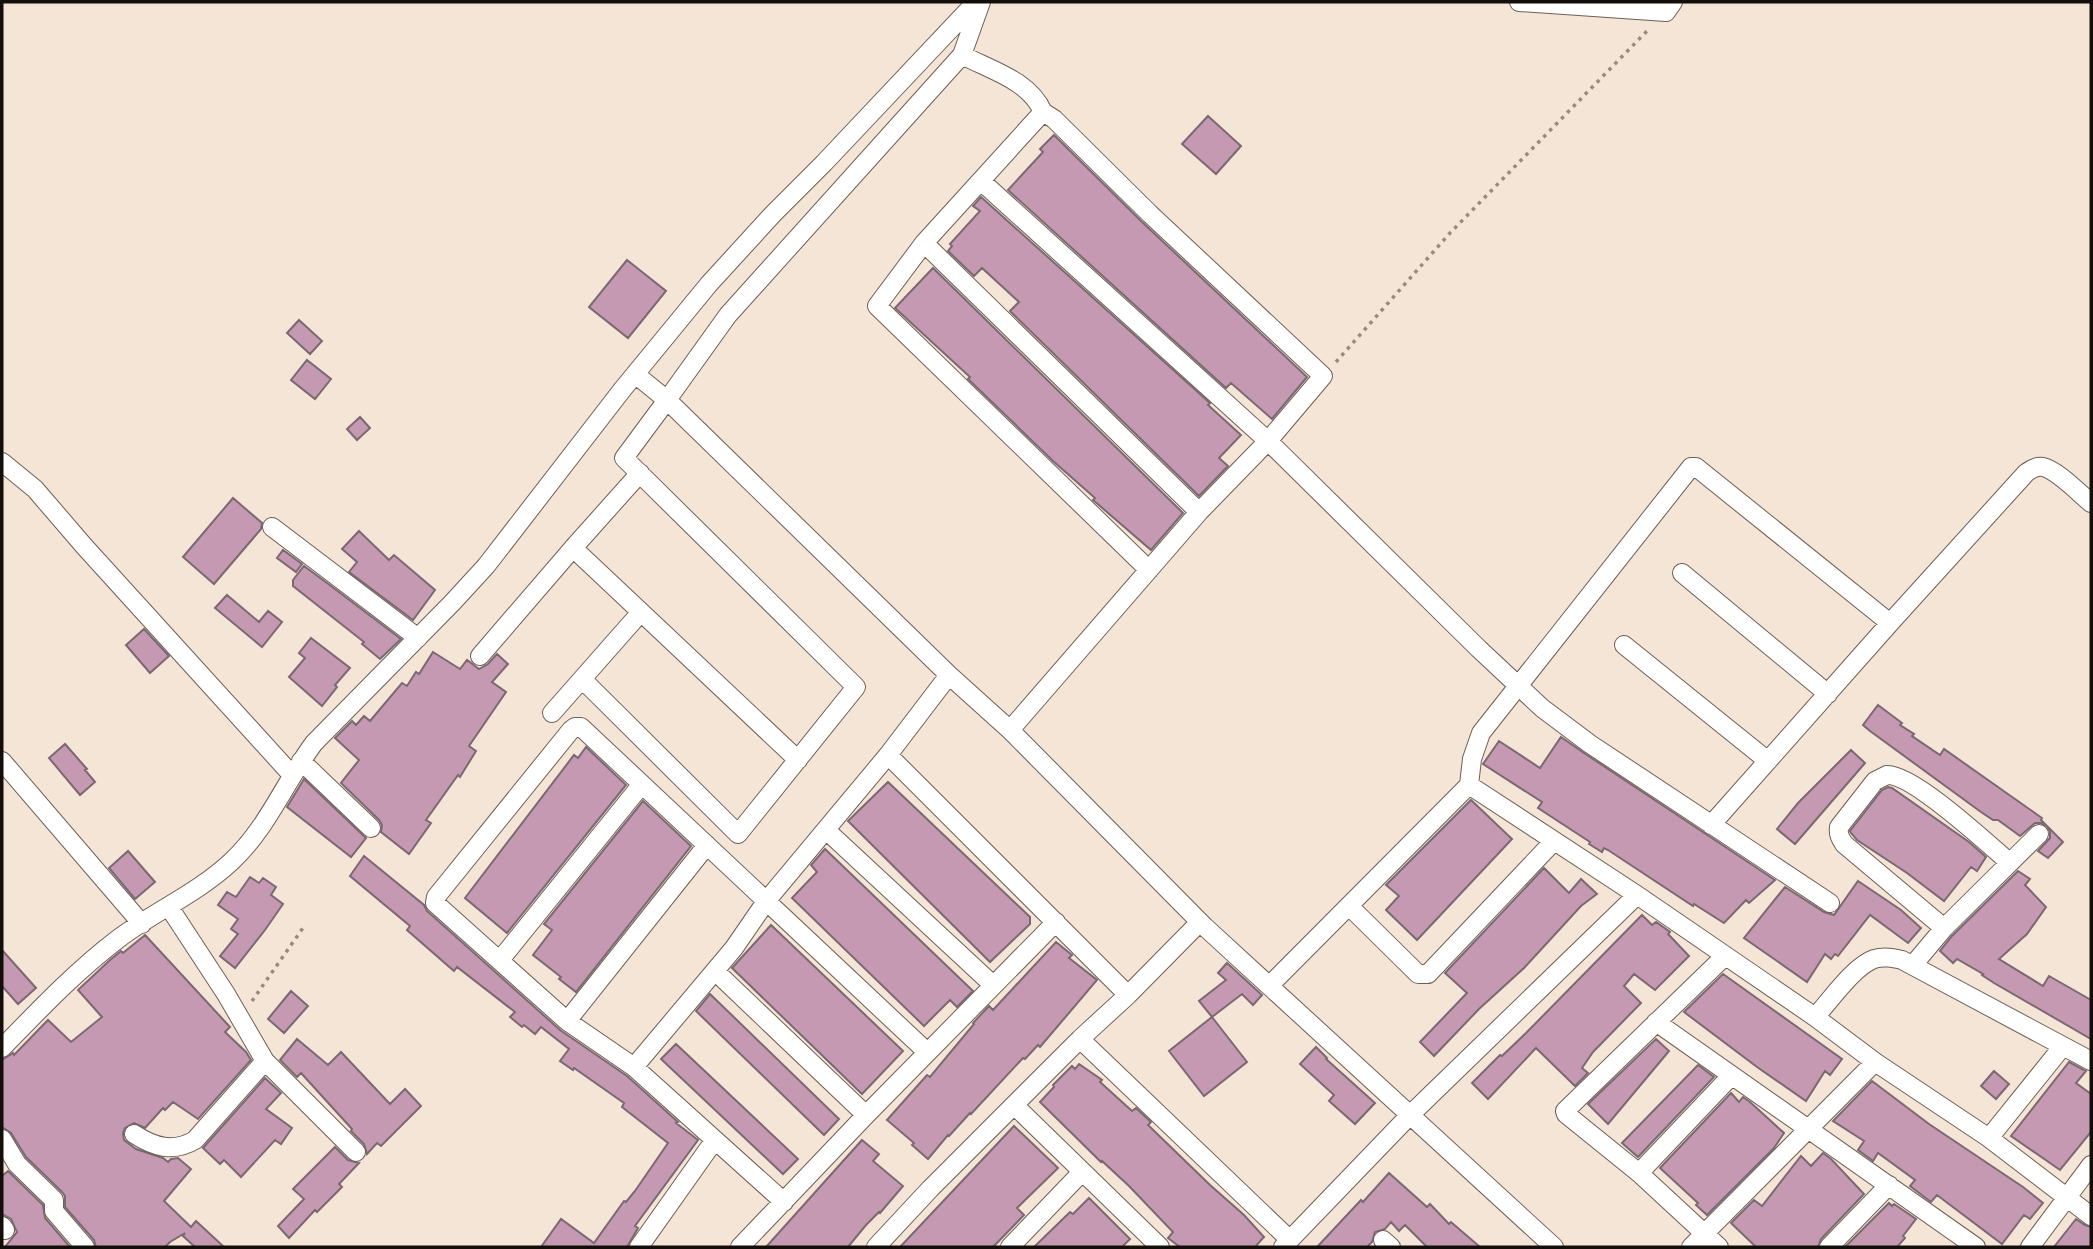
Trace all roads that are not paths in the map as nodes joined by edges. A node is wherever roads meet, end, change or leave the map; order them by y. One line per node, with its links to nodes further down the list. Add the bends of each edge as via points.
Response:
1 (979, 2): 4 (street); 8 (street, via 773,214)
2 (1519, 2): 3 (street)
3 (1669, 7)
4 (962, 55): 5 (street, via 1028,90); 9 (street, via 728,315)
5 (1043, 112): 6 (street); 10 (street, via 1323,376)
6 (981, 181): 7 (street); 10 (street)
7 (924, 243): 14 (street); 17 (street, via 877,306)
8 (635, 374): 9 (street); 21 (street, via 486,566)
9 (667, 400): 12 (street, via 624,458); 24 (street)
10 (1268, 441): 14 (street); 26 (street)
11 (2, 463): 34 (street, via 35,489)
12 (640, 473): 16 (street); 31 (street, via 856,687)
13 (2091, 503): 20 (street, via 2052,471 2041,467 2026,472)
14 (1199, 512): 17 (street)
15 (272, 527): 21 (street)
16 (573, 548): 19 (street); 23 (street)
17 (1149, 570): 29 (street)
18 (1682, 573): 27 (street)
19 (641, 612): 25 (street); 31 (street)
20 (1890, 623): 26 (street, via 1693,467); 27 (street)
21 (418, 639): 34 (street, via 334,722)
22 (1624, 645): 33 (street)
23 (480, 656)
24 (950, 676): 29 (street); 30 (street)
25 (582, 679): 28 (street); 31 (street, via 738,834)
26 (1518, 686): 36 (street, via 1481,733); 37 (street, via 1590,744)
27 (1828, 694): 33 (street)
28 (552, 713)
29 (1010, 730): 50 (street)
30 (888, 755): 39 (street); 49 (street)
31 (798, 760)
32 (2, 761): 51 (street)
33 (1768, 761): 37 (street)
34 (297, 768): 38 (street); 47 (street, via 259,831 210,880)
35 (642, 784): 42 (street); 54 (street); 54 (street, via 581,727 571,730 435,900)
36 (1469, 785): 41 (street); 48 (street)
37 (1711, 825): 46 (street)
38 (371, 828)
39 (826, 830): 45 (street); 57 (street)
40 (2039, 834): 43 (street)
41 (1553, 841): 44 (street); 48 (street, via 1428,974 1418,974)
42 (707, 845): 45 (street); 61 (street)
43 (2009, 862): 52 (street); 52 (street, via 1902,778 1887,775 1875,781 1839,827 1841,839)
44 (1637, 895): 53 (street); 74 (street)
45 (767, 900): 56 (street); 66 (street)
46 (1830, 903)
47 (169, 906): 51 (street); 67 (street)
48 (1349, 906): 58 (street)
49 (1056, 922): 57 (street); 59 (street)
50 (1200, 922): 58 (street); 59 (street)
51 (142, 924): 65 (street, via 90,962)
52 (1944, 928): 55 (street)
53 (1725, 956): 60 (street); 62 (street)
54 (500, 960): 61 (street)
55 (1913, 965): 60 (street, via 1884,957 1873,960); 64 (street)
56 (715, 971): 70 (street); 73 (street)
57 (993, 985): 66 (street)
58 (1270, 985): 74 (street)
59 (1128, 995): 63 (street)
60 (1815, 1017): 69 (street)
61 (567, 1021): 70 (street)
62 (1657, 1022): 71 (street); 83 (street, via 1565,1111)
63 (1080, 1039): 72 (street); 89 (street)
64 (2063, 1046): 68 (street); 77 (street)
65 (2, 1048)
66 (927, 1052): 73 (street)
67 (265, 1061): 76 (street, via 195,1140 184,1146 159,1147); 80 (street)
68 (2091, 1061)
69 (1875, 1062): 75 (street); 77 (street)
70 (634, 1067): 79 (street)
71 (1731, 1076): 75 (street); 83 (street)
72 (1014, 1105): 82 (street); 95 (street)
73 (866, 1115): 86 (street)
74 (1410, 1115): 89 (street); 97 (street)
75 (1807, 1128): 84 (street); 88 (street)
76 (134, 1134)
77 (1989, 1138): 85 (street)
78 (2, 1139): 92 (street, via 18,1164 54,1200 54,1211)
79 (715, 1141): 86 (street); 93 (street)
80 (356, 1152)
81 (2091, 1165): 85 (street)
82 (1082, 1172): 91 (street); 96 (street)
83 (1639, 1173): 88 (street)
84 (1889, 1185): 90 (street); 100 (street)
85 (2068, 1198): 87 (street); 101 (street)
86 (784, 1202): 94 (street)
87 (2091, 1216)
88 (1704, 1234): 98 (street); 99 (street)
89 (1287, 1244)
90 (1963, 1244)
91 (1152, 1245)
92 (85, 1247)
93 (639, 1247)
94 (740, 1247)
95 (876, 1247)
96 (1010, 1247)
97 (1555, 1247)
98 (1691, 1247)
99 (1719, 1247)
100 (1829, 1247)
101 (2030, 1247)

